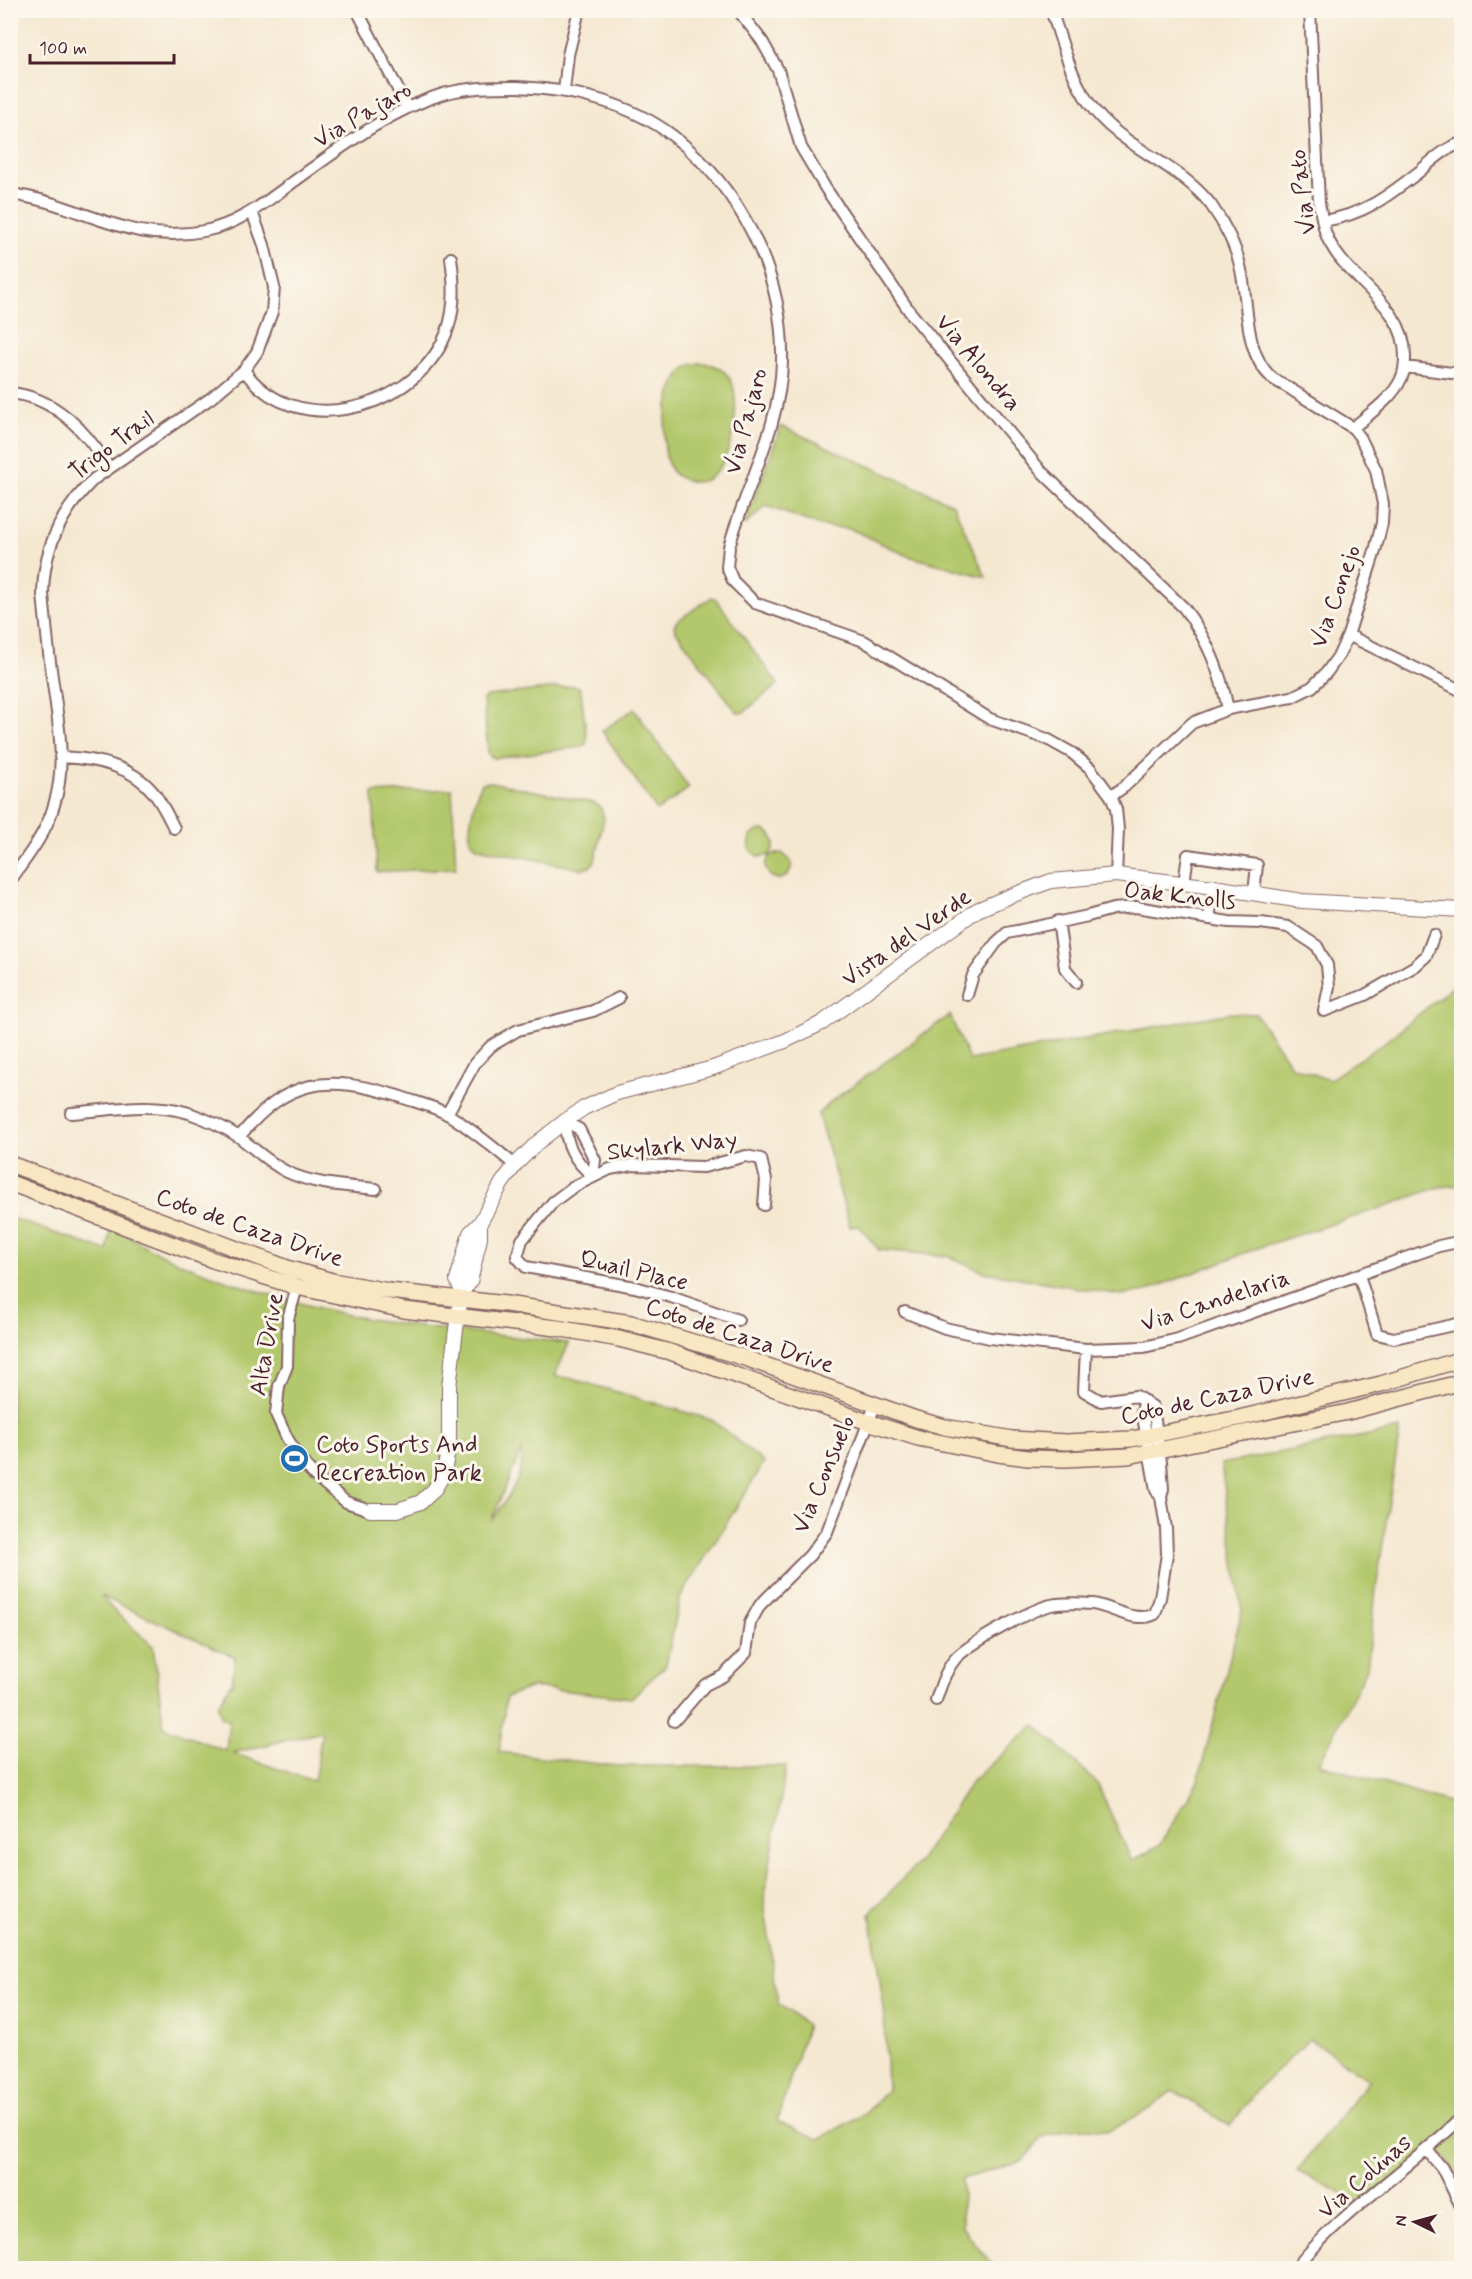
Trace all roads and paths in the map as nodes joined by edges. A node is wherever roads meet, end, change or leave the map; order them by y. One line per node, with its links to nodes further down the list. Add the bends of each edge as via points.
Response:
1 (357, 10): 7 (street)
2 (579, 10): 6 (street)
3 (738, 10): 21 (street, Via Alondra, via 778,70 801,147 910,312 1041,471 1184,608 1217,665)
4 (1052, 10): 17 (street, via 1073,72 1089,104 1107,123 1194,186 1211,206 1236,252 1251,341 1271,377)
5 (1310, 10): 11 (street, Via Pato)
6 (564, 91): 7 (street, Via Pajaro, via 478,86); 23 (street, Via Pajaro, via 641,117 671,135 727,192 762,252 773,286 782,360 779,394 769,432 729,547 727,567 733,581 755,603 864,641 990,719 1047,739 1072,753 1090,768)
7 (407, 108): 10 (street, Via Pajaro, via 354,138)
8 (1461, 143): 11 (street, via 1371,207)
9 (10, 194): 10 (street, Via Pajaro, via 153,234 205,231)
10 (252, 212): 14 (street, Trigo Trail, via 271,268 273,300 257,351)
11 (1323, 221): 13 (street, Via Pato, via 1330,244 1394,317 1403,336)
12 (451, 258): 14 (street, via 454,300 442,342 427,366 389,395 347,409 318,410 269,393)
13 (1405, 367): 15 (street); 17 (street, via 1391,394)
14 (244, 370): 18 (street, Trigo Trail, via 211,398)
15 (1461, 372)
16 (10, 393): 18 (street, via 43,402 79,426)
17 (1353, 428): 19 (street, Via Conejo, via 1376,470 1383,504 1376,551)
18 (109, 467): 22 (street, Trigo Trail, via 67,510 48,550 43,576)
19 (1348, 635): 20 (street); 21 (street, Via Conejo, via 1339,655 1312,687 1292,697)
20 (1461, 691)
21 (1228, 709): 23 (street, Via Conejo, via 1192,723)
22 (60, 757): 24 (street, via 90,758 133,775 152,791); 26 (street, Trigo Trail, via 58,790 49,820)
23 (1111, 796): 25 (street, Via Pajaro, via 1118,830)
24 (174, 828)
25 (1116, 875): 27 (street, Vista del Verde); 39 (street, Vista del Verde, via 1051,882 976,910 822,1023 713,1068 617,1093)
26 (10, 881)
27 (1184, 883): 28 (street, Vista del Verde); 29 (street, via 1188,855 1257,865)
28 (1214, 887): 29 (street, Vista del Verde); 31 (street)
29 (1254, 893): 30 (street, Vista del Verde, via 1302,901)
30 (1461, 910)
31 (1209, 919): 32 (street, Oak Knolls, via 1136,907); 33 (street, Oak Knolls, via 1288,927 1317,946 1326,965 1329,987 1324,1011 1365,995 1415,966 1426,956)
32 (1058, 921): 34 (street, via 1065,968); 35 (street, Oak Knolls, via 1006,933 973,975)
33 (1434, 935)
34 (1076, 982)
35 (967, 995)
36 (619, 998): 38 (street, via 592,1011 518,1030 491,1046 475,1063)
37 (71, 1113): 40 (street, via 161,1108 188,1113)
38 (447, 1114): 40 (street, via 375,1089 320,1084 282,1095); 42 (street)
39 (565, 1121): 42 (street, Vista del Verde); 43 (street, via 565,1137 580,1166); 43 (street, via 579,1129 595,1160)
40 (239, 1137): 45 (street, via 285,1171 307,1180)
41 (10, 1164): 51 (main road, Coto de Caza Drive, via 290,1269 370,1288)
42 (515, 1165): 51 (street, Vista del Verde, via 480,1223 470,1282)
43 (593, 1176): 46 (street, Skylark Way, via 632,1165 704,1167 746,1156 761,1159 766,1180); 48 (street, Skylark Way, via 545,1211 522,1240 517,1257)
44 (10, 1183): 50 (main road, Coto de Caza Drive, via 213,1260)
45 (376, 1189)
46 (764, 1205)
47 (1461, 1241): 49 (street, Via Candelaria)
48 (521, 1264): 54 (street, Quail Place, via 653,1292)
49 (1359, 1275): 55 (street, via 1377,1334 1394,1338); 56 (street, Via Candelaria, via 1178,1339 1144,1347)
50 (297, 1287): 53 (main road, Coto de Caza Drive, via 405,1310); 63 (street, Alta Drive, via 288,1319 287,1366 279,1386 276,1414 300,1459 315,1476 346,1502)
51 (461, 1295): 53 (street, Vista del Verde); 59 (main road, Coto de Caza Drive, via 631,1323)
52 (905, 1312): 56 (street, Via Candelaria, via 945,1328 990,1338)
53 (458, 1316): 60 (main road, Coto de Caza Drive, via 557,1328 670,1352); 63 (street, Vista del Verde, via 449,1387 449,1448 443,1475 421,1502 398,1510)
54 (738, 1320)
55 (1461, 1323)
56 (1086, 1349): 61 (street, via 1084,1391 1101,1401 1136,1396 1145,1401 1153,1407)
57 (1461, 1359): 61 (main road, Coto de Caza Drive, via 1381,1384)
58 (1461, 1382): 62 (main road, Coto de Caza Drive, via 1348,1412)
59 (875, 1405): 60 (street, Via Consuelo); 61 (main road, Coto de Caza Drive, via 945,1427 1012,1439 1066,1442)
60 (868, 1422): 62 (main road, Coto de Caza Drive, via 918,1438 1028,1458 1097,1459); 65 (street, Via Consuelo, via 826,1532 810,1555 760,1605 750,1623 746,1653 723,1676 705,1685)
61 (1153, 1435): 62 (street)
62 (1155, 1451): 64 (street, via 1156,1490 1161,1497 1167,1554 1155,1614 1141,1618 1094,1605 1050,1605 976,1642 956,1658 943,1677)
63 (370, 1510)
64 (936, 1701)
65 (674, 1720)
66 (1461, 2117): 67 (street, Via Colinas)
67 (1427, 2150): 68 (street, via 1442,2168); 69 (street, Via Colinas, via 1331,2231)
68 (1461, 2208)
69 (1296, 2268)

